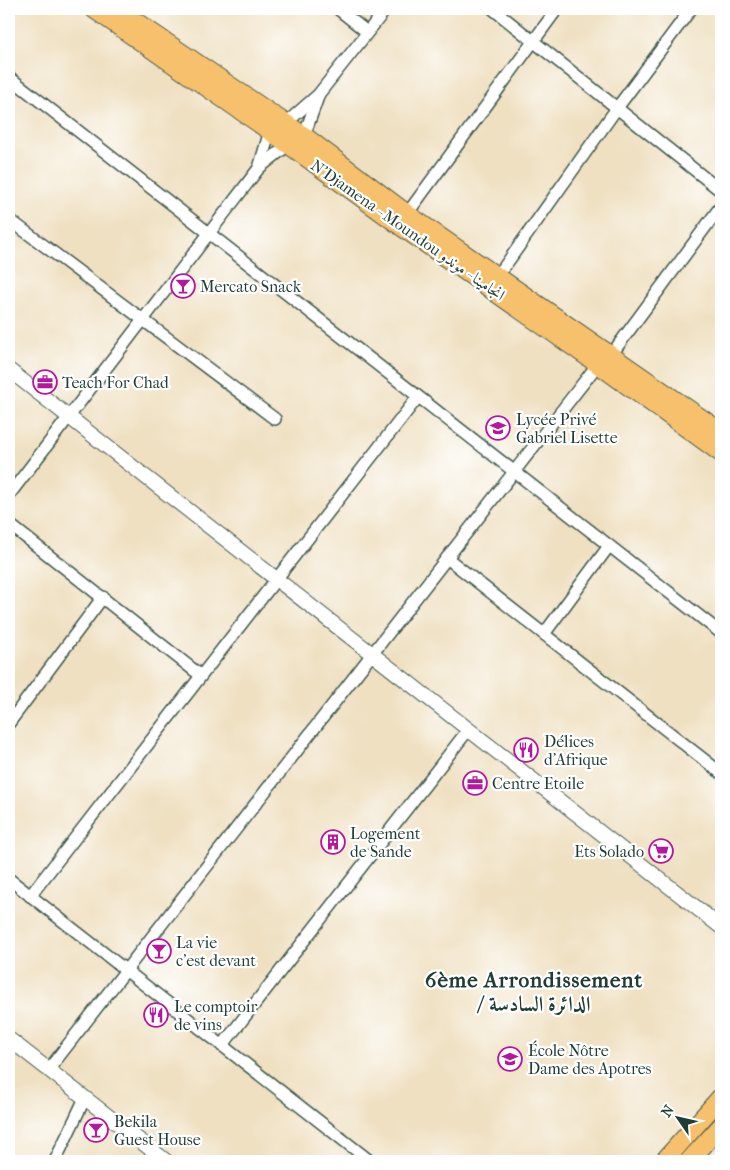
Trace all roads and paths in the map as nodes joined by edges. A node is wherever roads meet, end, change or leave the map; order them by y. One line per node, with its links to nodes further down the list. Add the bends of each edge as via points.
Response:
1 (94, 9): 13 (main road, N'Djamena - Moundou انجامينا - موندو)
2 (117, 9): 13 (main road, N'Djamena - Moundou انجامينا - موندو)
3 (338, 9): 8 (street)
4 (386, 9): 8 (street)
5 (493, 9): 9 (street)
6 (557, 9): 9 (street)
7 (691, 9): 12 (street)
8 (367, 32): 11 (street)
9 (532, 41): 12 (street); 18 (street)
10 (11, 82): 20 (street)
11 (318, 95): 13 (street); 14 (street)
12 (617, 108): 16 (street); 21 (street)
13 (278, 127): 14 (main road, N'Djamena - Moundou انجامينا - موندو); 15 (street)
14 (296, 140): 15 (street); 18 (main road, N'Djamena - Moundou انجامينا - موندو); 23 (main road, N'Djamena - Moundou انجامينا - موندو, via 402,227)
15 (259, 168): 20 (street)
16 (721, 191)
17 (721, 206): 23 (street)
18 (407, 214): 21 (main road, N'Djamena - Moundou انجامينا - موندو)
19 (10, 220): 22 (street)
20 (210, 234): 22 (street); 25 (street)
21 (497, 277): 23 (main road, N'Djamena - Moundou انجامينا - موندو)
22 (143, 321): 26 (street); 27 (street)
23 (604, 359): 28 (main road, N'Djamena - Moundou انجامينا - موندو); 29 (main road, N'Djamena - Moundou انجامينا - موندو); 30 (street)
24 (9, 370): 26 (street)
25 (418, 397): 30 (street); 35 (street)
26 (69, 417): 31 (street); 35 (street)
27 (275, 419)
28 (719, 427)
29 (721, 453)
30 (514, 470): 33 (street); 34 (street)
31 (9, 495)
32 (9, 524): 36 (street)
33 (609, 546): 37 (street); 38 (street)
34 (447, 558): 38 (street); 39 (street)
35 (277, 580): 39 (street); 40 (street)
36 (103, 597): 40 (street); 41 (street)
37 (721, 633)
38 (544, 634): 43 (street)
39 (372, 655): 42 (street); 47 (street)
40 (200, 675): 45 (street)
41 (9, 724)
42 (468, 730): 46 (street); 49 (street)
43 (721, 773)
44 (9, 879): 45 (street)
45 (30, 896): 47 (street)
46 (721, 927)
47 (125, 971): 49 (street); 50 (street)
48 (9, 1039): 50 (street)
49 (222, 1046): 56 (street)
50 (49, 1069): 52 (street)
51 (721, 1097): 57 (main road)
52 (85, 1098): 54 (street); 55 (street)
53 (721, 1126): 58 (main road)
54 (55, 1161)
55 (166, 1161)
56 (370, 1161)
57 (664, 1161)
58 (690, 1161)

